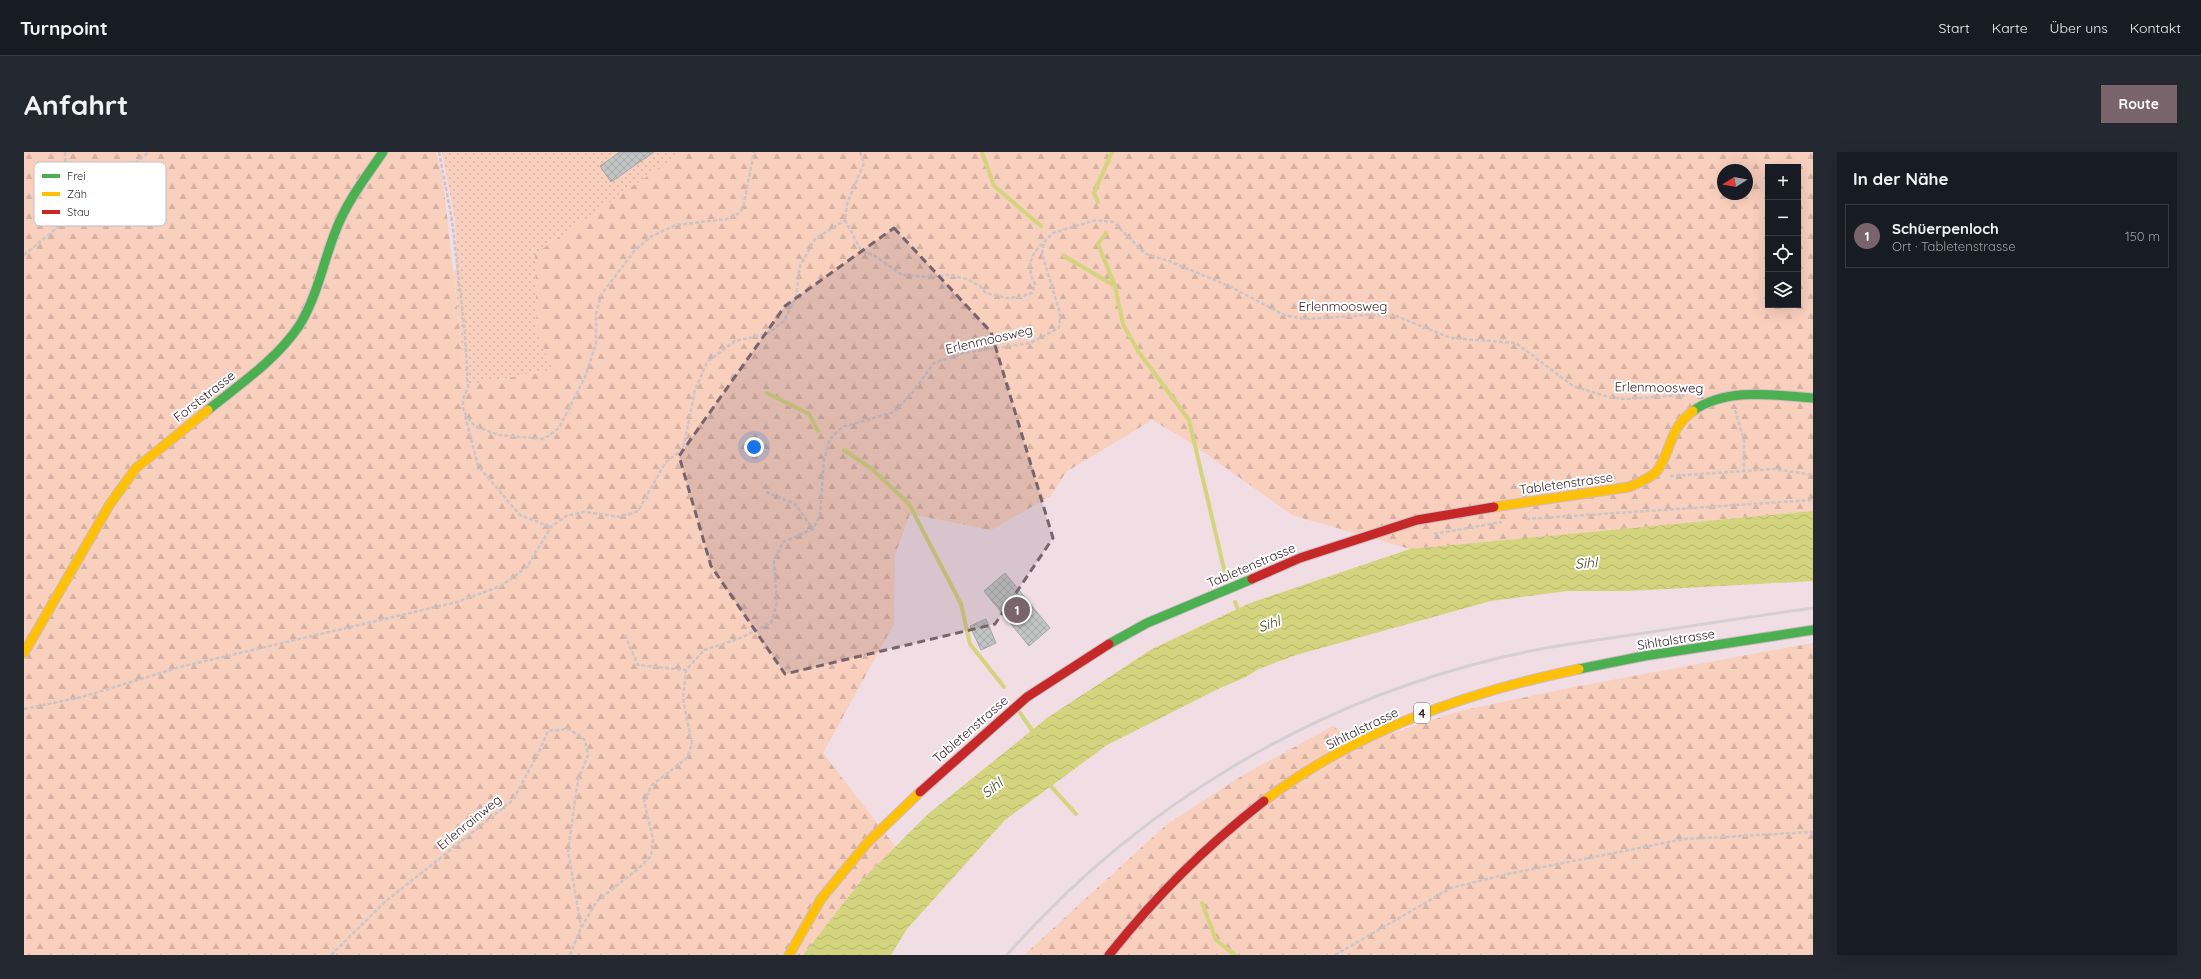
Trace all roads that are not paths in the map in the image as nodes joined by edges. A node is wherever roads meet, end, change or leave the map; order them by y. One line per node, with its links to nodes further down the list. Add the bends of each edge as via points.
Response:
1 (383, 152): 4 (street, Forststrasse, via 348,202 335,232 318,290 305,318 287,343 272,358 136,468 110,504)
2 (1813, 398): 5 (street, Tabletenstrasse, via 1767,395 1730,397 1702,404 1684,418 1674,432 1656,473 1629,488 1456,512 1417,520 1336,545 1242,582 1106,645 1027,697 934,778 878,832 849,863 821,899)
3 (1813, 630): 6 (street, Sihltalstrasse / 4, via 1538,677 1447,704 1383,730 1307,771 1237,821 1176,876)
4 (24, 653)
5 (788, 955)
6 (1109, 955)

